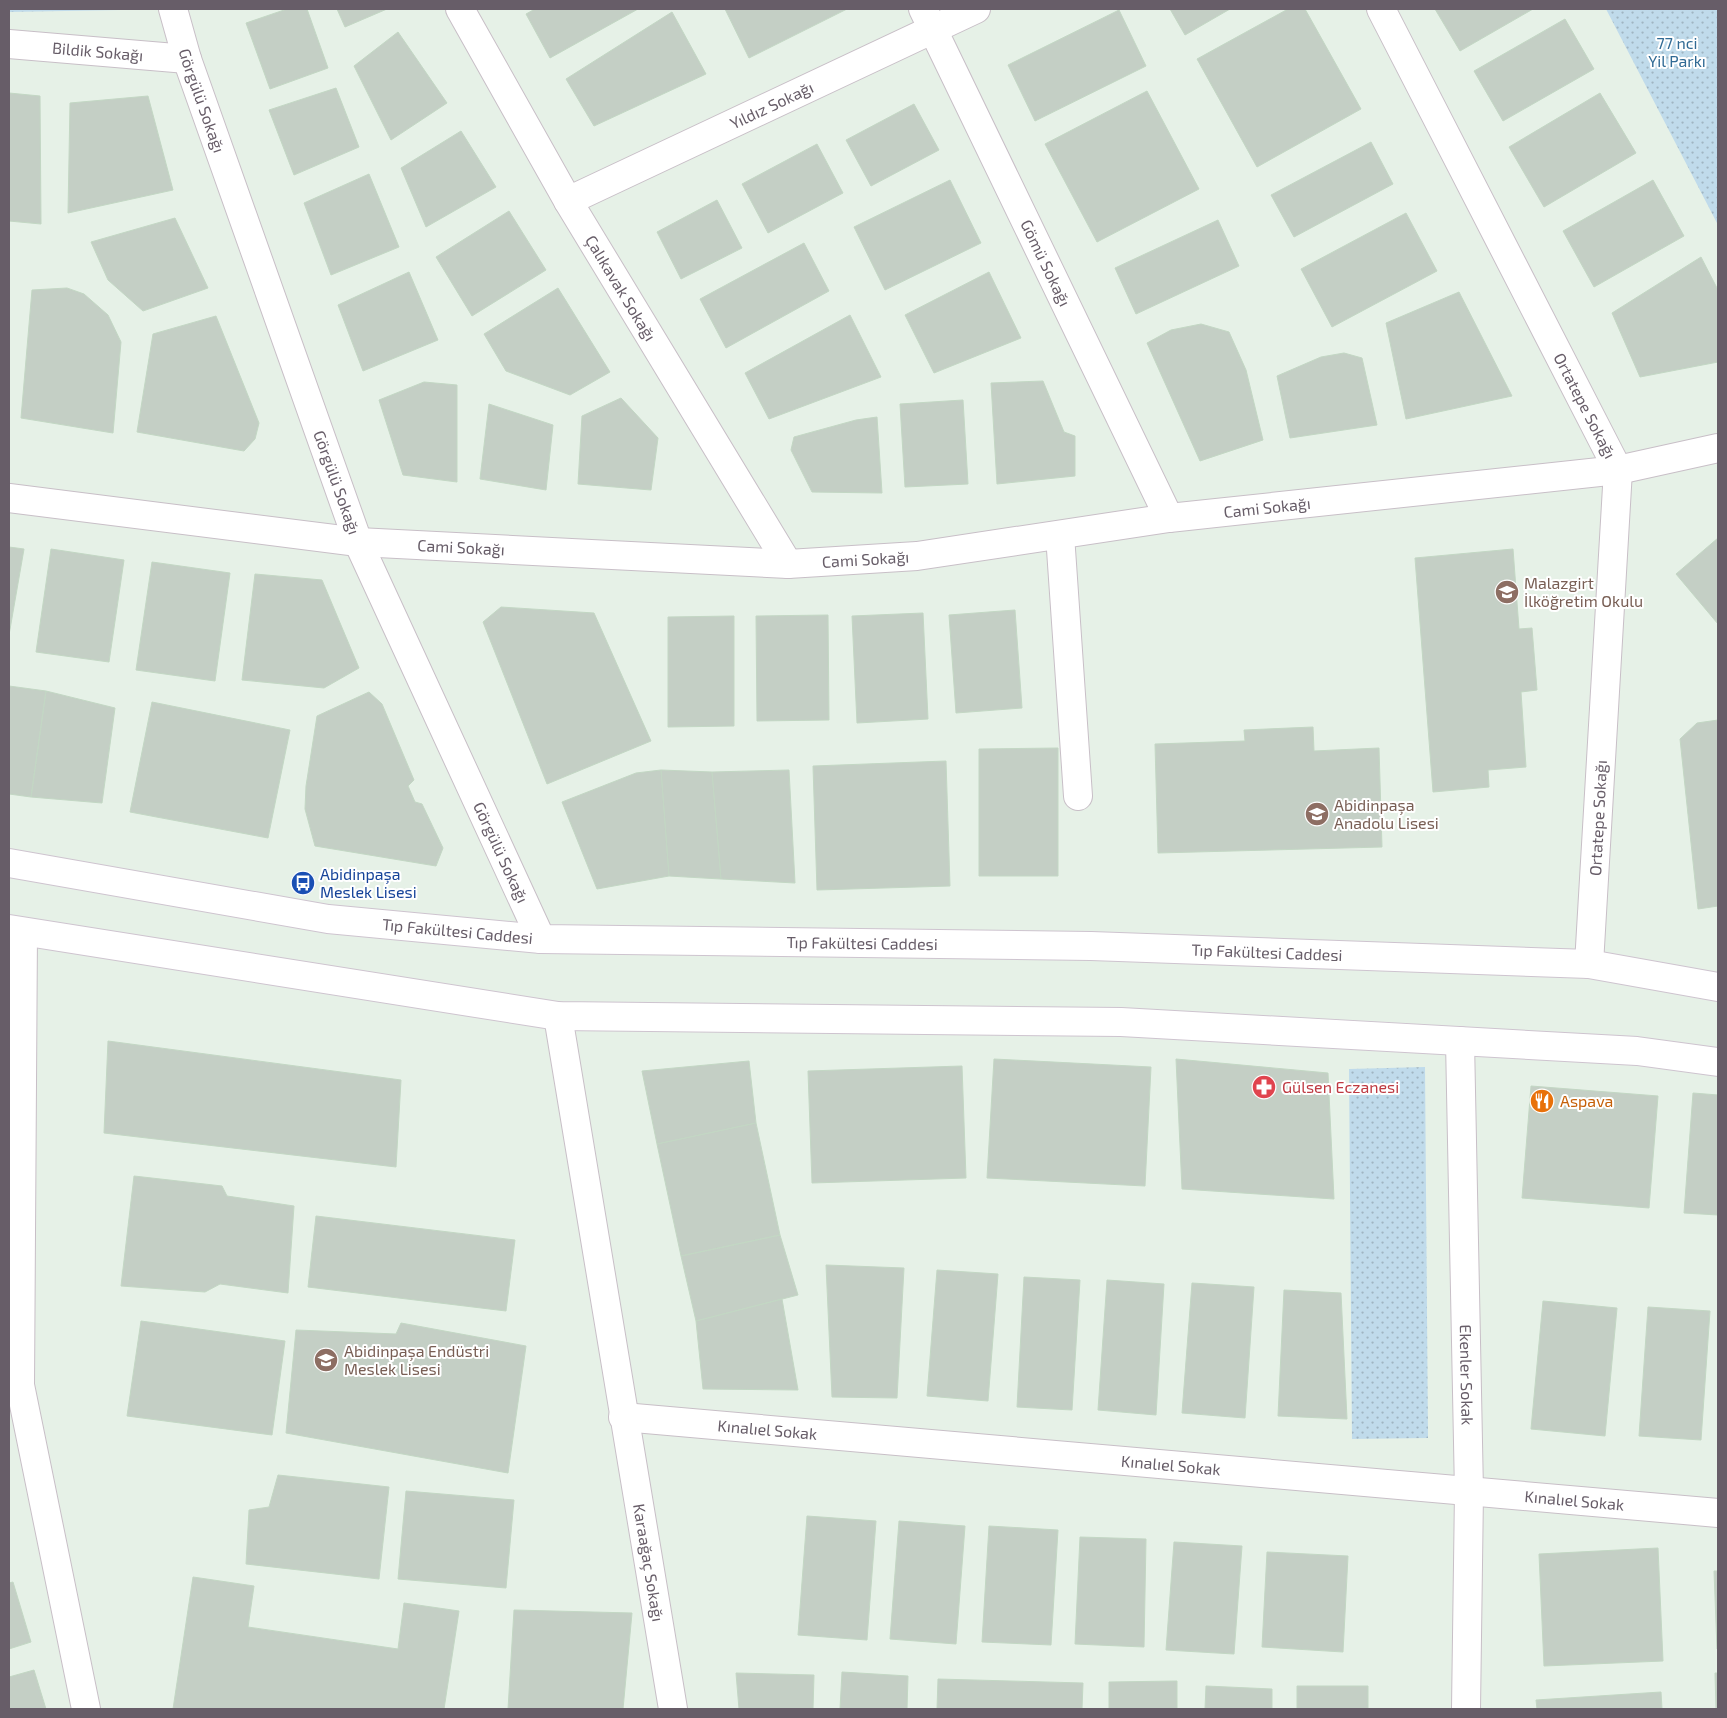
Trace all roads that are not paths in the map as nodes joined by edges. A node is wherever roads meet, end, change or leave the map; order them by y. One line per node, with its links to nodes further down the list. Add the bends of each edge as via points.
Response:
1 (173, 9): 7 (street, Görgülü Sokağı)
2 (460, 9): 8 (street, Çalıkavak Sokağı)
3 (976, 9): 5 (street, Yıldız Sokağı)
4 (1381, 9): 10 (street, Ortatepe Sokağı)
5 (928, 18): 8 (street, Yıldız Sokağı); 12 (street, Gömü Sokağı)
6 (9, 44): 7 (street, Bildik Sokağı)
7 (187, 59): 14 (street, Görgülü Sokağı)
8 (568, 201): 15 (street, Çalıkavak Sokağı)
9 (1718, 448): 10 (street, Cami Sokağı)
10 (1618, 470): 12 (street, Cami Sokağı); 20 (street, Ortatepe Sokağı)
11 (9, 498): 14 (street, Cami Sokağı)
12 (1169, 518): 13 (street, Cami Sokağı)
13 (1060, 534): 15 (street, Cami Sokağı, via 917,556); 16 (street)
14 (358, 542): 15 (street, Cami Sokağı); 19 (street, Görgülü Sokağı)
15 (788, 564)
16 (1078, 796)
17 (9, 863): 19 (street, Tıp Fakültesi Caddesi, via 328,919)
18 (16, 930): 22 (street); 28 (street, via 20,1385)
19 (541, 939): 20 (street, Tıp Fakültesi Caddesi, via 1091,946)
20 (1589, 964): 21 (street, Tıp Fakültesi Caddesi)
21 (1718, 987)
22 (558, 1016): 23 (street, via 1120,1022); 25 (street, Karaağaç Sokağı)
23 (1460, 1041): 24 (street, via 1637,1051); 26 (street, Ekenler Sokak)
24 (1718, 1062)
25 (623, 1417): 26 (street, Kınalıel Sokak); 29 (street, Karaağaç Sokağı)
26 (1469, 1492): 27 (street, Kınalıel Sokak); 30 (street, Ekenler Sokak)
27 (1718, 1513)
28 (86, 1709)
29 (673, 1709)
30 (1466, 1709)

